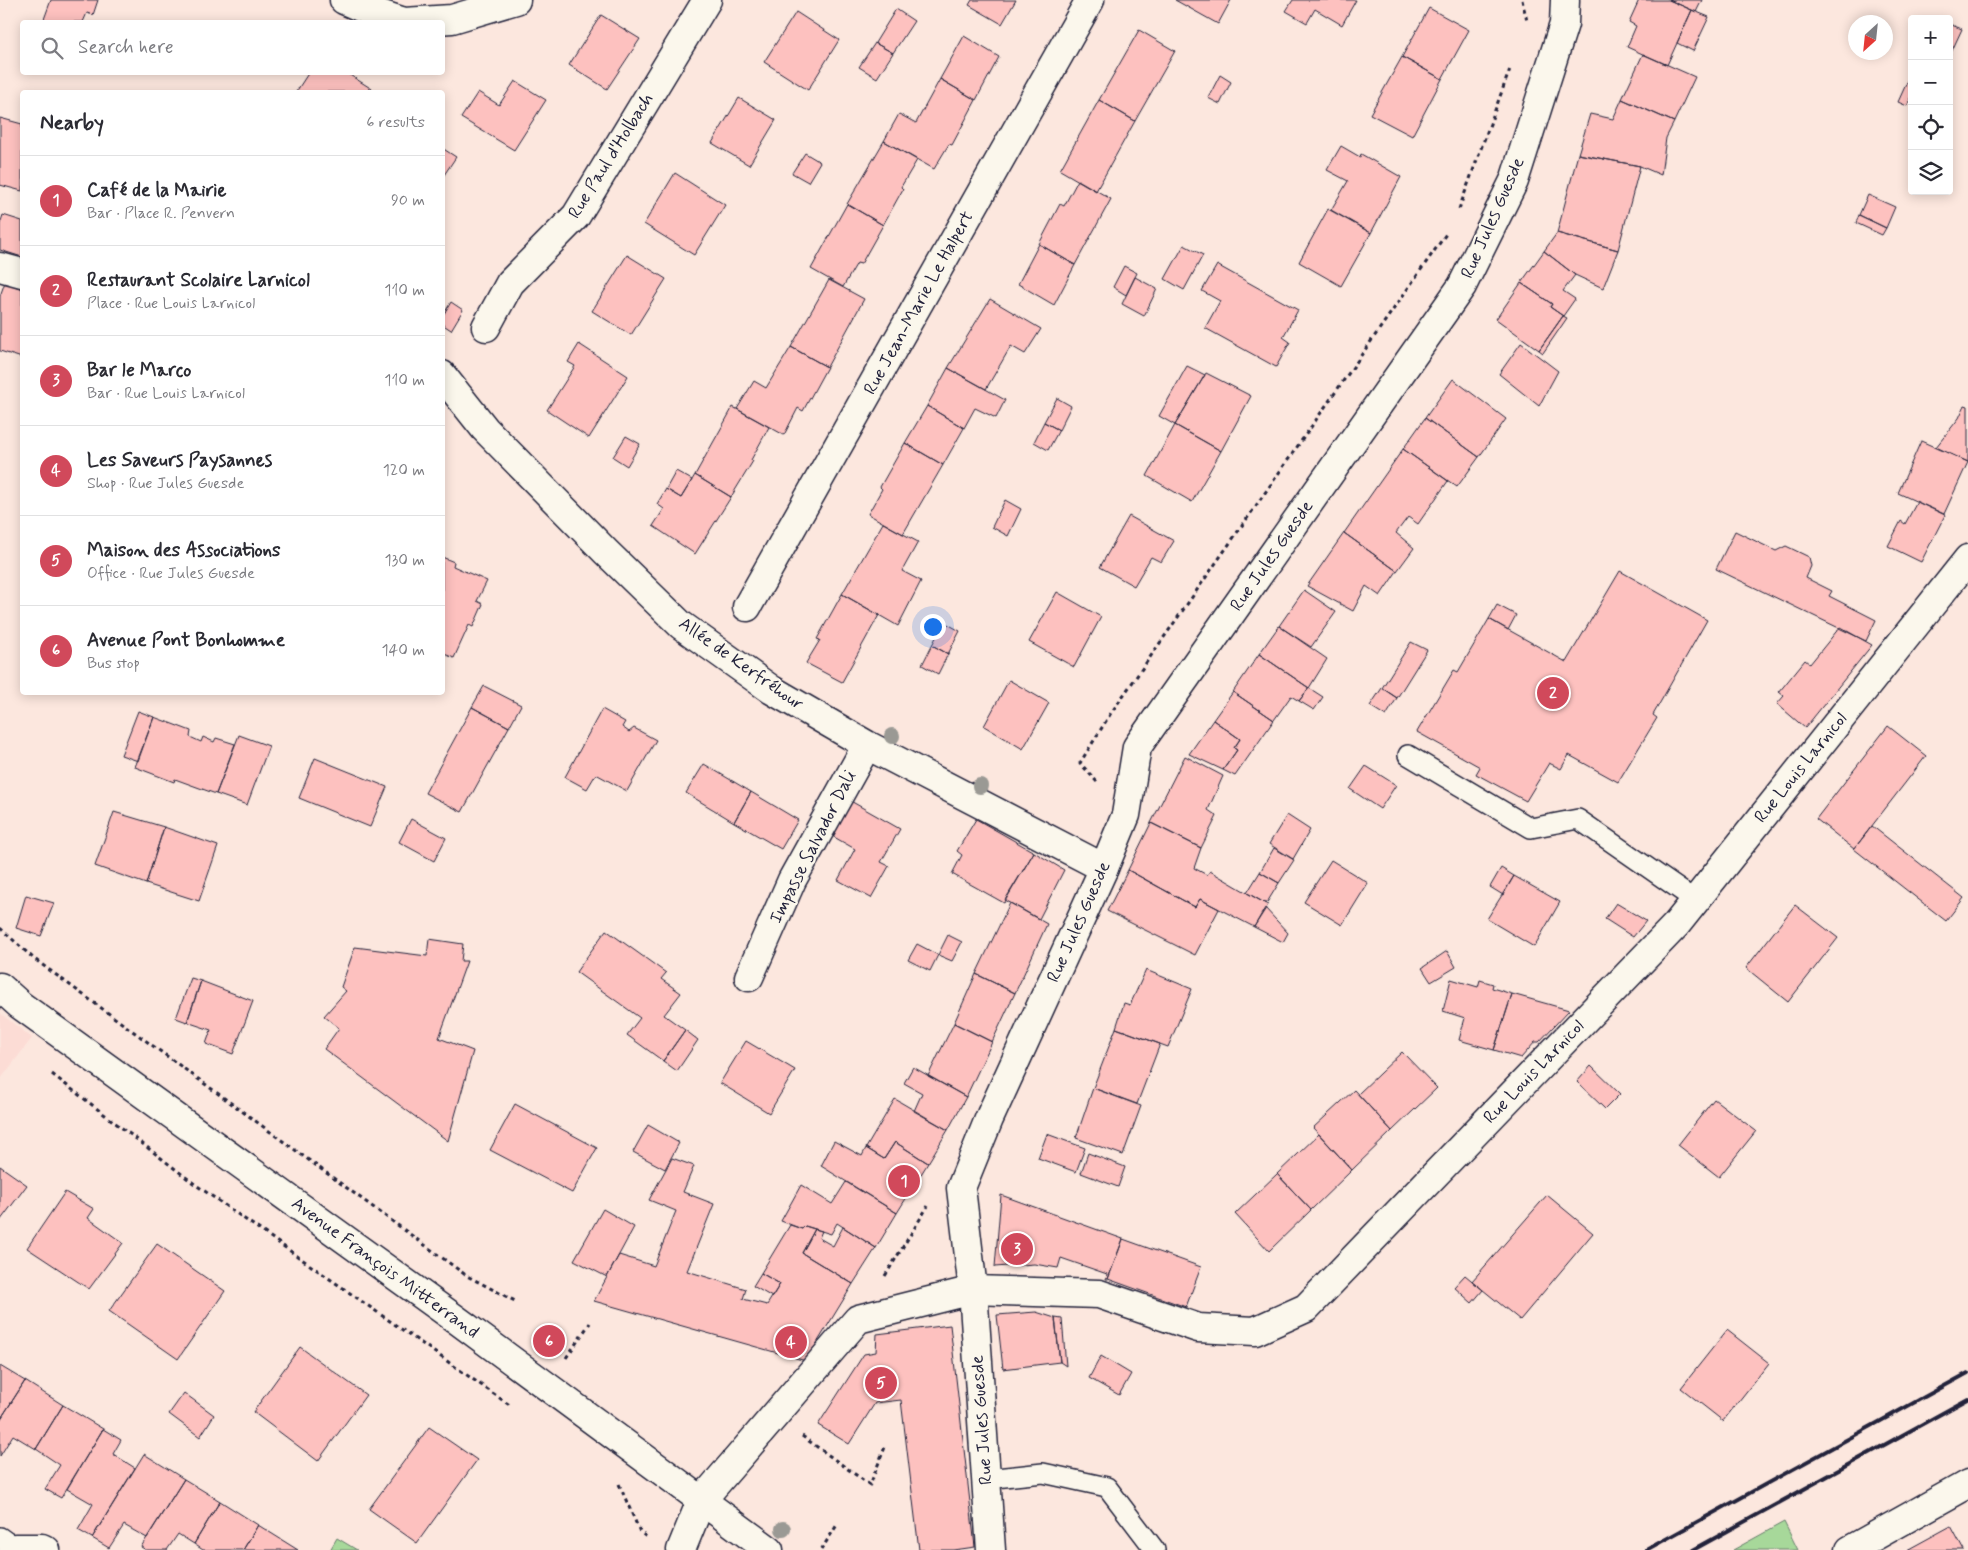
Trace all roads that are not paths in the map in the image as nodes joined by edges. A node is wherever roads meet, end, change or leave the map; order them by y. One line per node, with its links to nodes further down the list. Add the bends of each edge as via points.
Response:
1 (344, 0): 6 (street)
2 (516, 0): 7 (street, via 452,19)
3 (707, 0): 10 (street, Rue Paul d'Holbach, via 576,216 510,283)
4 (1090, 0): 13 (street, Rue Jean-Marie Le Halpert)
5 (1565, 0): 16 (street, Rue Jules Guesde, via 1564,24 1514,181 1462,286 1137,747 1126,815)
6 (398, 20)
7 (436, 20)
8 (0, 267): 9 (street)
9 (20, 272)
10 (486, 327)
11 (445, 379): 14 (street, Allée de Kerfréhour, via 485,429 681,625 772,690)
12 (1968, 559): 17 (street, Rue Louis Larnicol)
13 (747, 607)
14 (867, 745): 16 (street, Allée de Kerfréhour); 18 (street, Impasse Salvador Dali, via 792,880)
15 (1408, 755): 17 (lane, via 1531,828 1578,819)
16 (1104, 868): 20 (street, Rue Jules Guesde, via 961,1188)
17 (1696, 901): 20 (street, Rue Louis Larnicol, via 1306,1308 1255,1331 1245,1331 1198,1328 1099,1294)
18 (750, 977)
19 (0, 987): 23 (street, Avenue François Mitterrand, via 20,1005 465,1326)
20 (973, 1290): 21 (street, Rue Jules Guesde); 23 (street, Rue Louis Larnicol, via 858,1320)
21 (986, 1478): 28 (street, Rue Jules Guesde); 29 (lane, via 1043,1473 1107,1487)
22 (1968, 1484): 30 (street)
23 (701, 1501): 26 (street); 27 (street, Avenue François Mitterrand)
24 (9, 1545): 25 (street)
25 (46, 1550)
26 (680, 1550)
27 (769, 1550)
28 (991, 1550)
29 (1154, 1550)
30 (1850, 1550)

